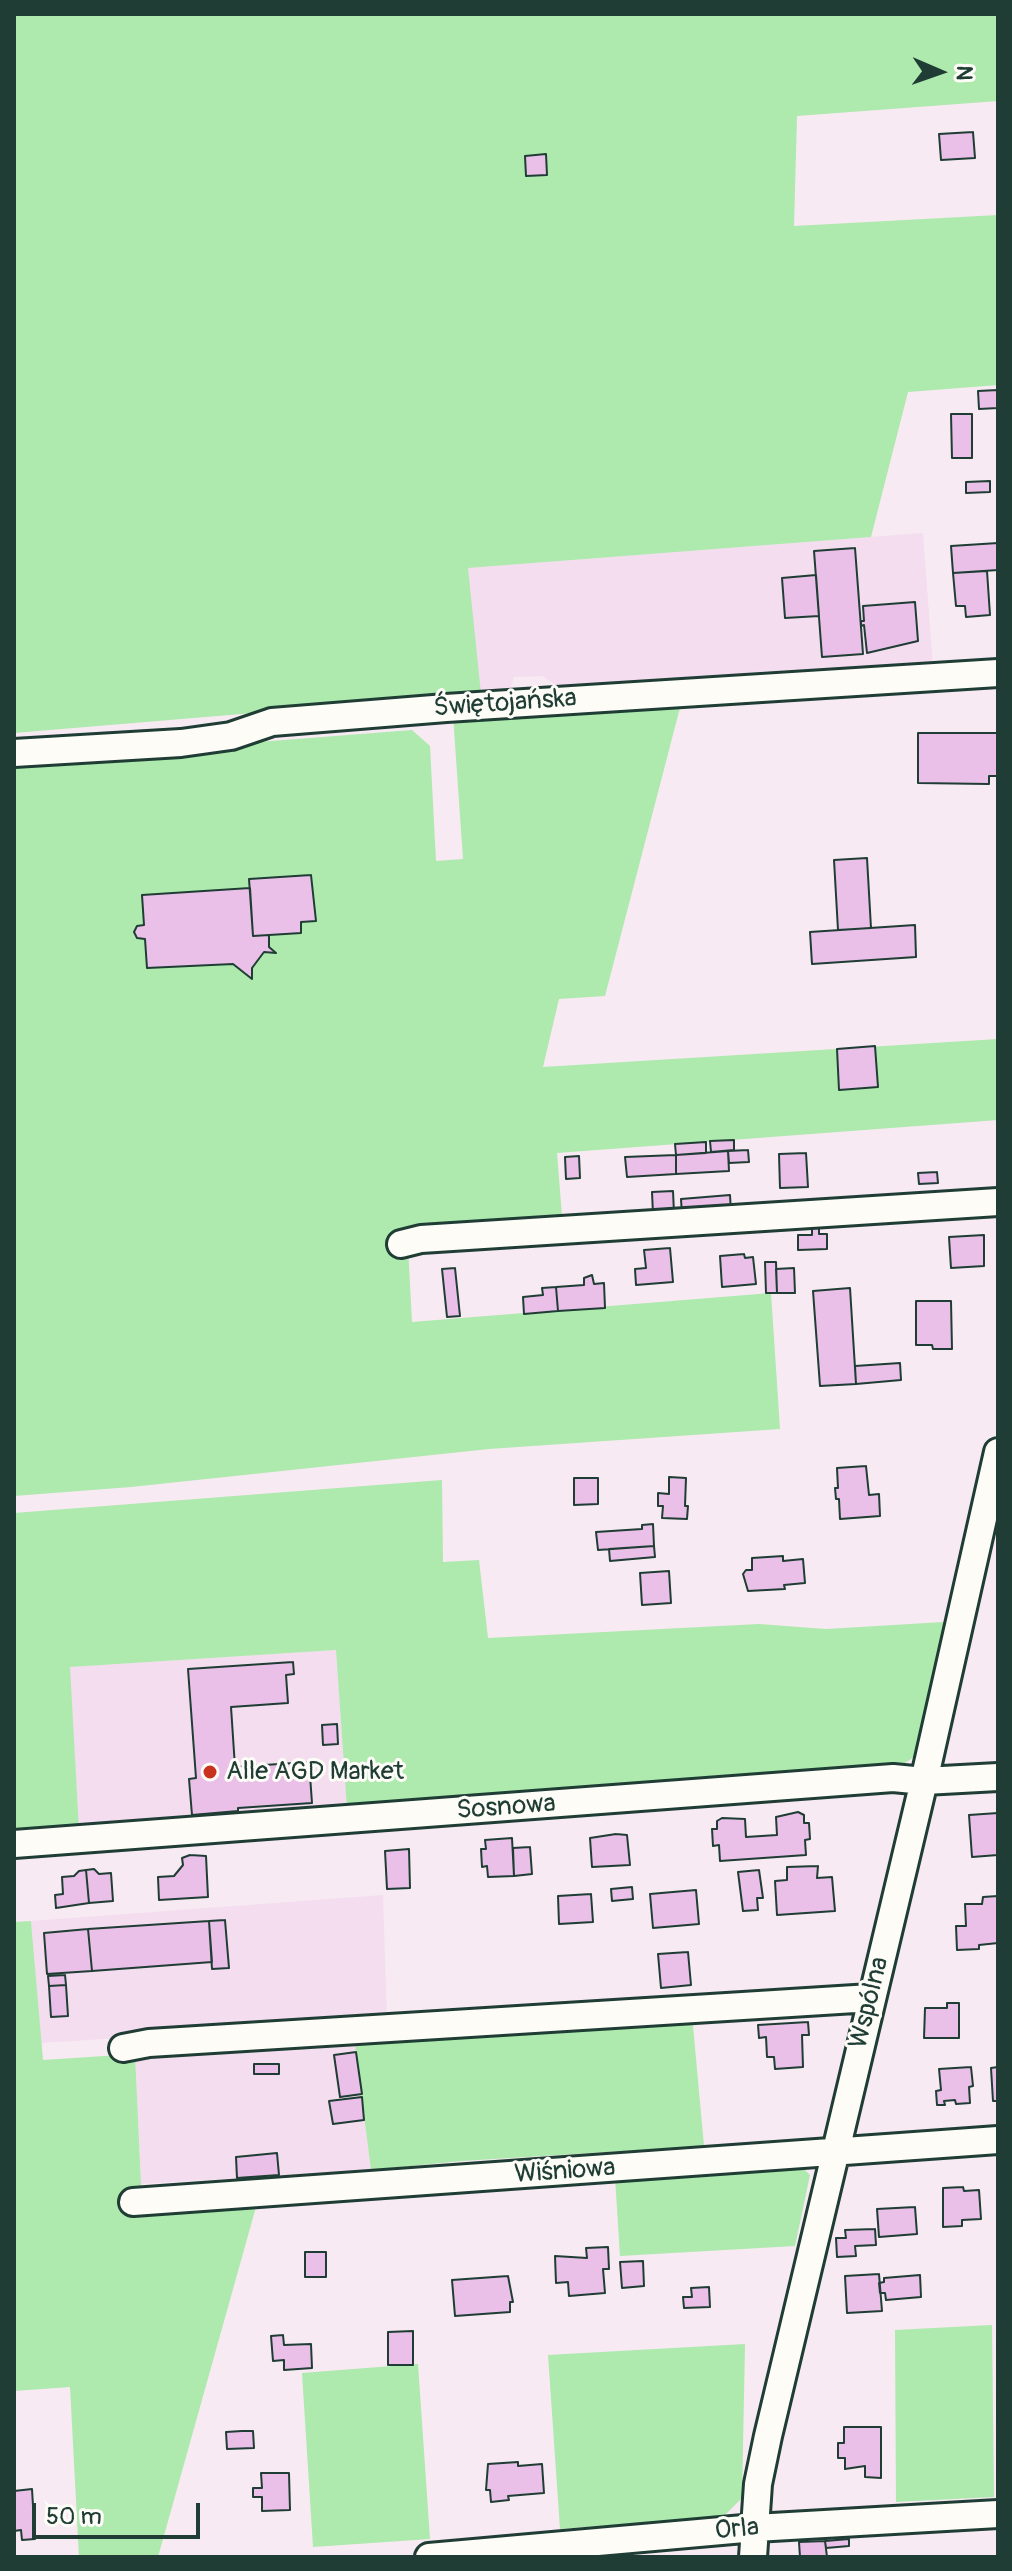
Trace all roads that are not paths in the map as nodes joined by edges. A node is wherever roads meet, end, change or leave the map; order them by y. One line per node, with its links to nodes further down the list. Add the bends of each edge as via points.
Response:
1 (998, 673): 2 (street, Świętojańska, via 272,722 231,736 181,743)
2 (14, 753)
3 (998, 1202): 4 (street)
4 (401, 1244)
5 (998, 1452): 7 (street, Wspólna)
6 (998, 1777): 7 (street, Sosnowa)
7 (924, 1781): 8 (street, Sosnowa, via 893,1778); 9 (street, Wspólna)
8 (14, 1844)
9 (871, 1998): 10 (street); 12 (street, Wspólna)
10 (123, 2048)
11 (998, 2140): 12 (street, Wiśniowa)
12 (834, 2153): 13 (street, Wiśniowa); 15 (street, Wspólna, via 758,2484)
13 (133, 2202)
14 (998, 2514): 15 (street, Orla)
15 (755, 2528): 16 (street, Orla); 17 (street, Wspólna)
16 (429, 2557)
17 (753, 2557)

